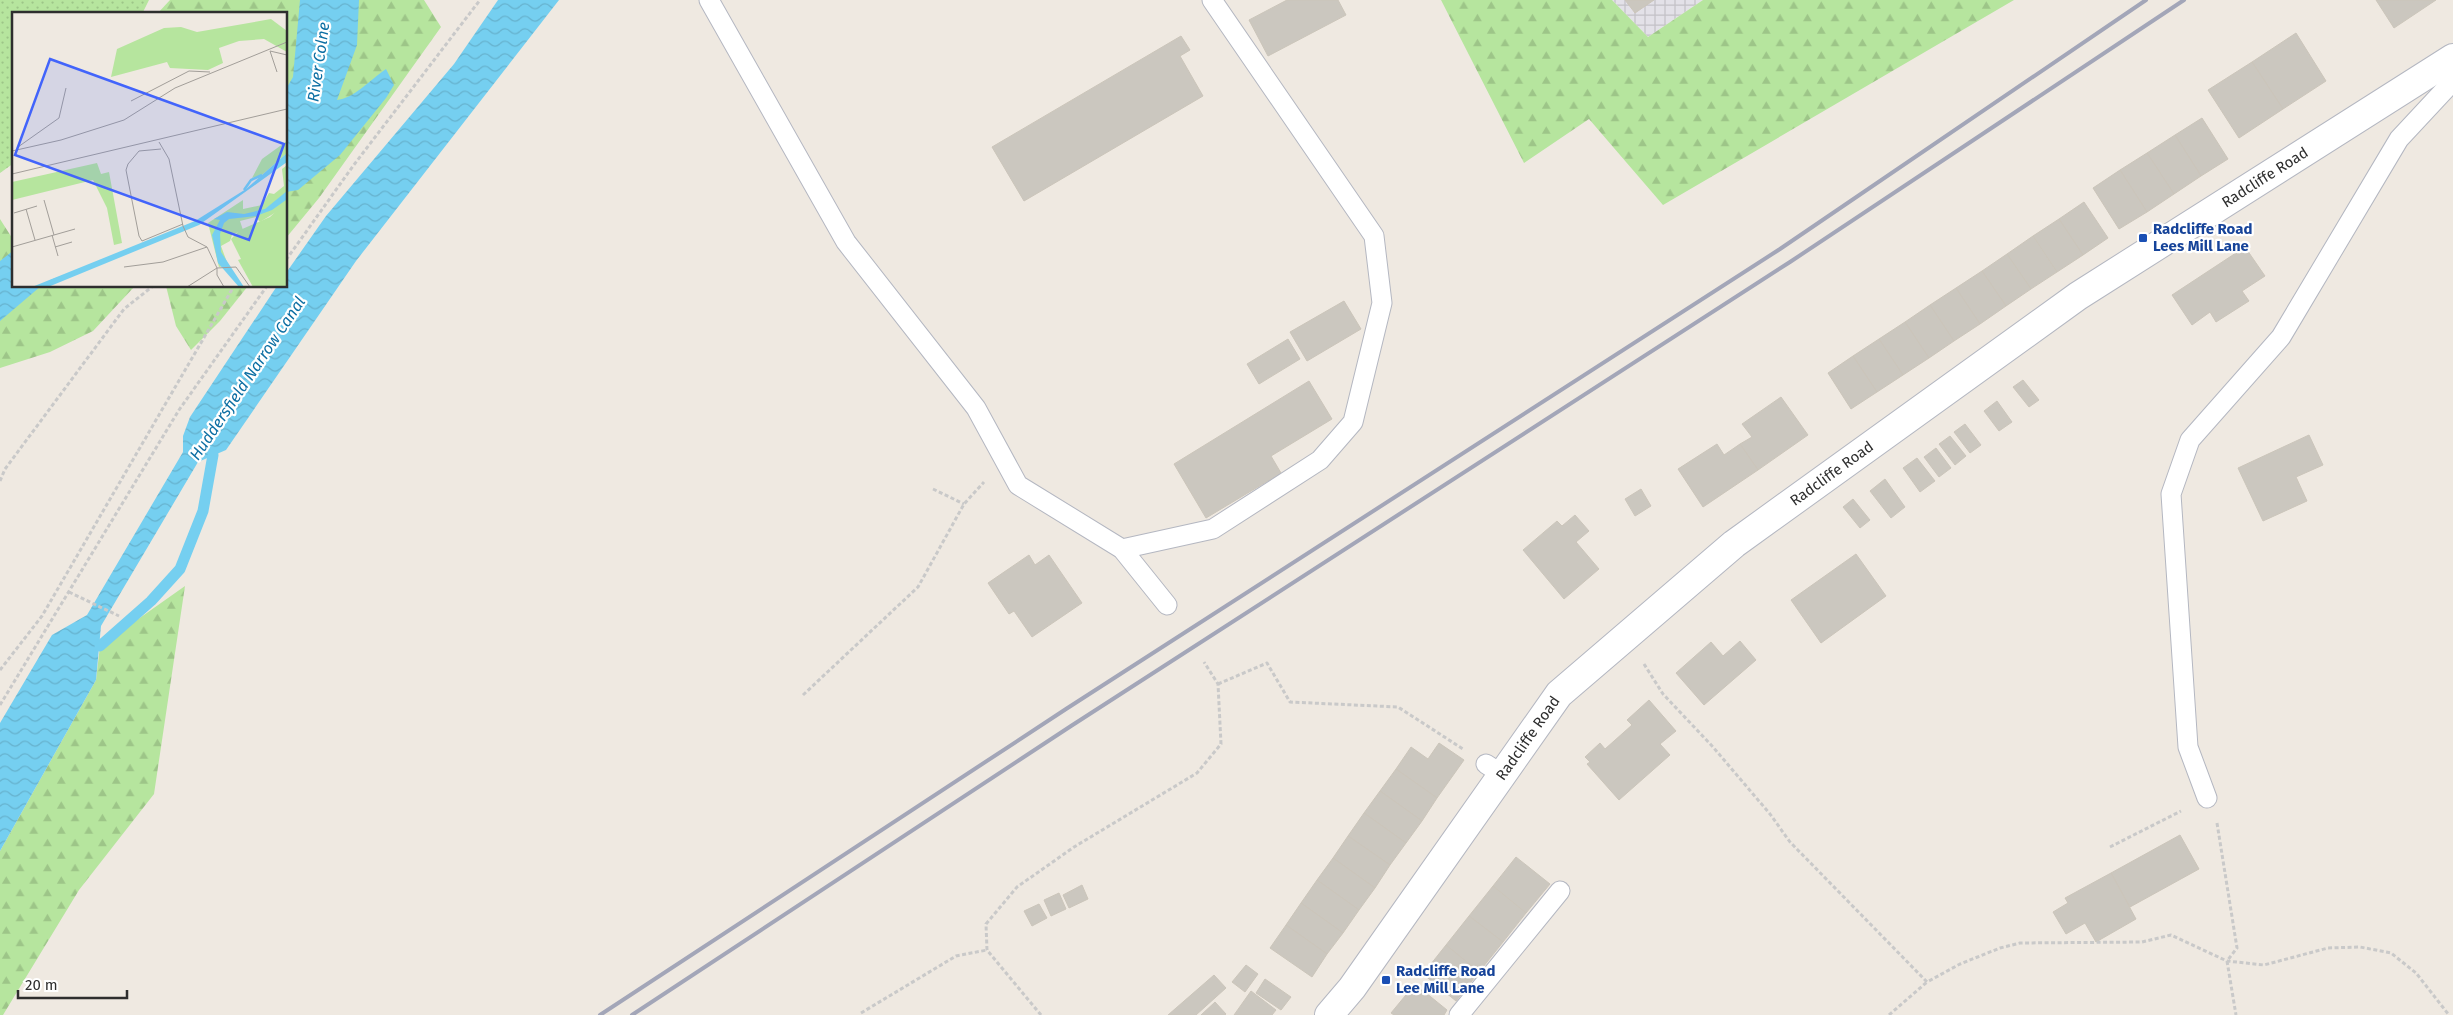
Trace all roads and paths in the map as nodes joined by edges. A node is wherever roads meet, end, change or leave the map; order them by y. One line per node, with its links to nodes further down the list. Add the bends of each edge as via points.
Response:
1 (480, 0): 6 (path)
2 (709, 0): 10 (lane, via 846,242 976,408)
3 (1212, 0): 14 (lane, via 1374,236 1382,302 1354,422 1320,460 1213,529)
4 (2453, 58): 18 (street, Radcliffe Road, via 2078,296 1734,544)
5 (2453, 80): 25 (lane, via 2399,139 2281,337 2190,440 2171,494 2188,746)
6 (288, 257)
7 (150, 288): 11 (path, via 124,309)
8 (233, 288): 20 (path, via 42,616)
9 (266, 288): 15 (path, via 179,410)
10 (1004, 462): 13 (path); 14 (lane, via 1018,485)
11 (0, 481)
12 (933, 489): 13 (path)
13 (964, 504): 22 (path, via 918,587)
14 (1122, 549): 16 (lane)
15 (69, 592): 17 (path); 23 (path)
16 (1167, 605)
17 (119, 616)
18 (1627, 638): 30 (path, via 1663,694 1713,747 1790,842); 33 (street, Radcliffe Road, via 1559,694 1494,769 1352,988)
19 (1204, 662): 21 (path)
20 (0, 670)
21 (1218, 684): 24 (path, via 1267,663 1290,702 1398,707); 28 (path, via 1221,744 1197,773 1074,847 1018,888 986,924)
22 (803, 695)
23 (0, 705)
24 (1461, 748)
25 (2207, 798): 26 (path); 29 (path, via 2218,827 2236,948)
26 (2110, 846)
27 (1560, 891): 34 (lane)
28 (987, 950): 31 (path, via 956,956); 32 (path)
29 (2227, 961): 30 (path, via 2171,935 2142,942 2020,943 1960,964); 36 (path); 37 (path, via 2264,964 2328,948 2360,947 2391,953 2416,973)
30 (1927, 982): 35 (path)
31 (861, 1013)
32 (1041, 1015)
33 (1329, 1015)
34 (1459, 1015)
35 (1889, 1015)
36 (2236, 1015)
37 (2448, 1015)

